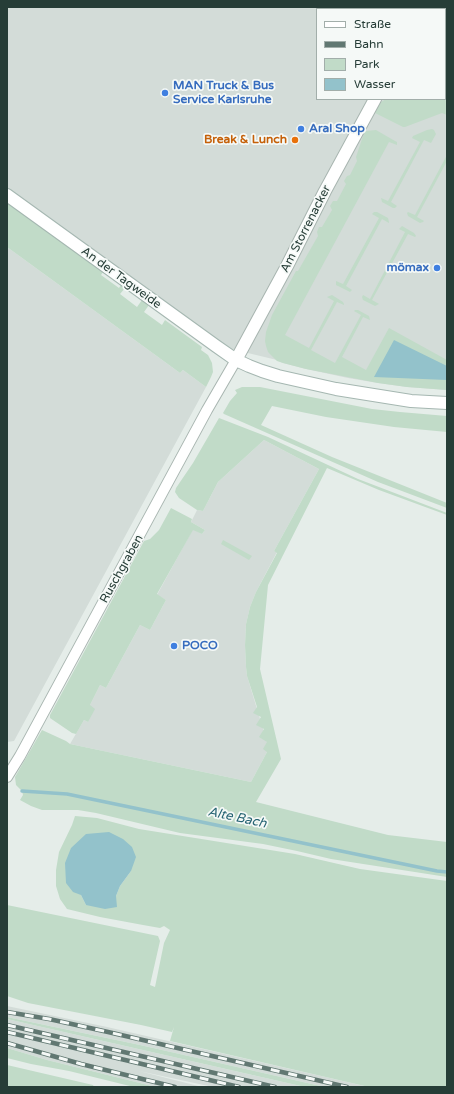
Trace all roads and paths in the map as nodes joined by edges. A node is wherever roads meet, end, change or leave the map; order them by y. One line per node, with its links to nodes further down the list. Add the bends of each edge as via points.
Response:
1 (374, 100): 3 (main road, Am Storrenacker)
2 (7, 195): 3 (main road, An der Tagweide)
3 (236, 360): 4 (main road, An der Tagweide, via 262,371 336,389 412,401); 5 (street, Ruschgraben)
4 (447, 403)
5 (7, 777)

